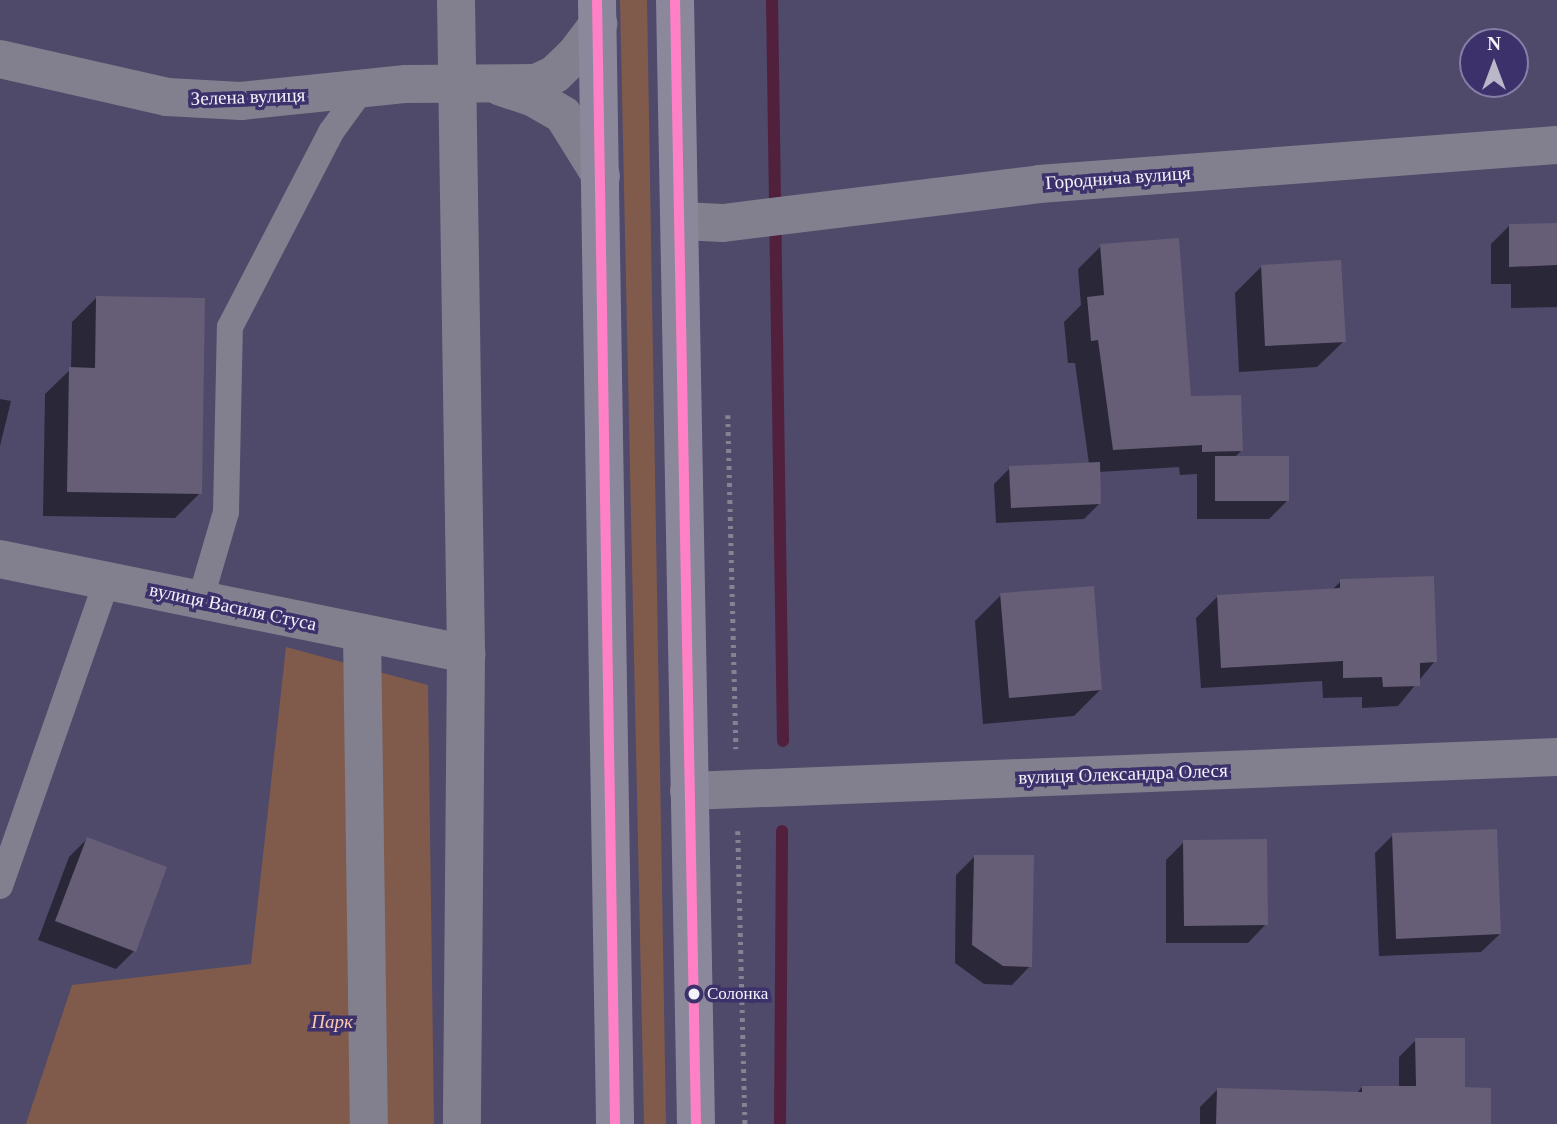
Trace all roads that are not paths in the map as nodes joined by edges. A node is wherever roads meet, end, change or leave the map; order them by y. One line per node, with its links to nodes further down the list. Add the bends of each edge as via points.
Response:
1 (456, 0): 5 (street)
2 (675, 0): 10 (highway)
3 (598, 12): 6 (street, Зелена вулиця, via 555,74 536,83); 9 (highway)
4 (0, 59): 7 (street, Зелена вулиця, via 193,100)
5 (459, 85): 6 (street, Зелена вулиця); 7 (street, Зелена вулиця, via 406,85); 15 (street)
6 (499, 86): 9 (street, Зелена вулиця, via 534,97 564,115)
7 (360, 92): 13 (lane, via 299,190 230,327 226,512)
8 (1557, 145): 10 (street, Городнича вулиця, via 1039,184 771,218)
9 (601, 176): 21 (highway)
10 (681, 221): 17 (highway)
11 (0, 559): 12 (street, вулиця Василя Стуса)
12 (107, 581): 13 (street, вулиця Василя Стуса); 18 (lane)
13 (200, 601): 14 (street, вулиця Василя Стуса)
14 (362, 633): 15 (street, вулиця Василя Стуса); 19 (street)
15 (466, 654): 20 (street)
16 (1555, 764): 17 (street, вулиця Олександра Олеся)
17 (689, 791): 22 (highway)
18 (0, 886)
19 (369, 1124)
20 (461, 1124)
21 (615, 1124)
22 (696, 1124)

